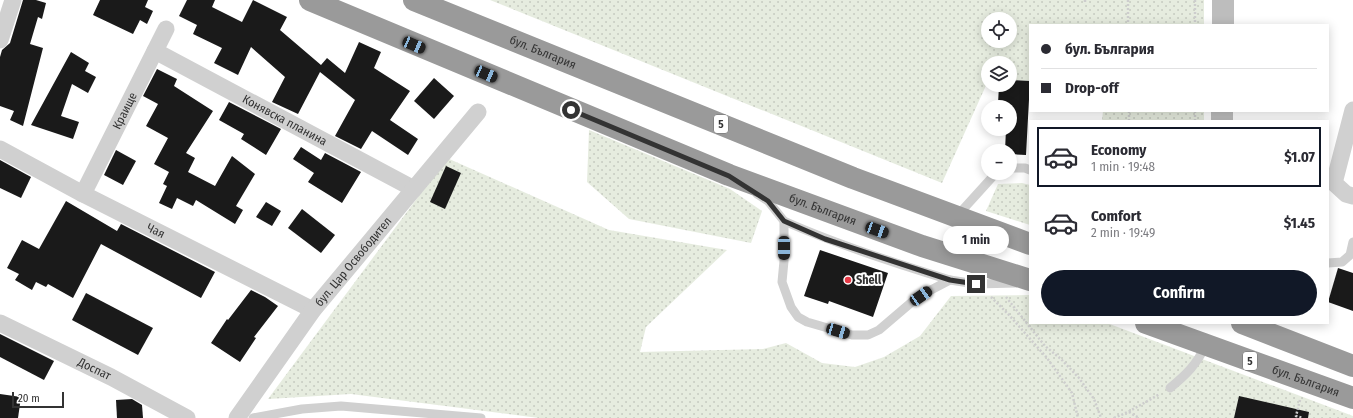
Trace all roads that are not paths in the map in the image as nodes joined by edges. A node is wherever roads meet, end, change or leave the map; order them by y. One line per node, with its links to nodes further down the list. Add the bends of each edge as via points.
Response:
1 (310, 0): 14 (highway, бул. България)
2 (414, 0): 19 (highway, бул. България / 5, via 846,175)
3 (1223, 0): 5 (main road)
4 (11, 1): 7 (street)
5 (1222, 24)
6 (166, 29): 8 (street, Краище)
7 (0, 40)
8 (155, 51): 16 (street, Конявска планина); 17 (street, Краище)
9 (1353, 110): 18 (street, via 1334,183 1346,194)
10 (478, 112): 16 (street, бул. Цар Освободител)
11 (0, 149): 17 (street, Чая)
12 (1017, 168): 13 (lane)
13 (1029, 170)
14 (729, 176): 20 (lane, via 768,201); 25 (highway, бул. България)
15 (990, 180): 19 (lane)
16 (414, 189): 27 (street, бул. Цар Освободител)
17 (83, 194): 27 (street, Чая)
18 (1353, 196)
19 (957, 216): 22 (highway, бул. България / 5)
20 (784, 221): 24 (lane, via 832,242); 24 (lane, via 782,282 791,307 798,317 807,322 852,335 868,335 879,330 913,301)
21 (1353, 242): 23 (lane, via 1350,255 1342,262)
22 (1029, 244)
23 (1329, 263)
24 (950, 280): 26 (lane, via 976,284)
25 (1029, 282)
26 (1029, 282)
27 (313, 310): 36 (street, бул. Цар Освободител)
28 (0, 323): 35 (street, Доспат, via 111,377)
29 (1149, 324): 31 (highway, бул. България / 5)
30 (1245, 324): 32 (highway)
31 (1206, 345): 33 (lane, via 1188,374); 34 (highway, бул. България / 5)
32 (1353, 366)
33 (1170, 388)
34 (1353, 398)
35 (187, 418)
36 (237, 418)
37 (253, 418): 38 (lane, via 302,409 341,406)
38 (481, 418)

